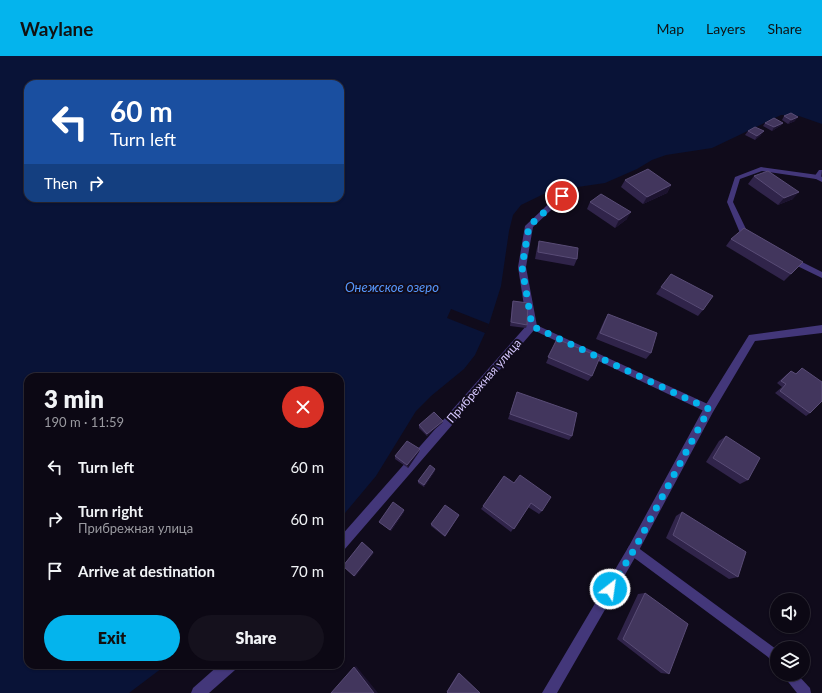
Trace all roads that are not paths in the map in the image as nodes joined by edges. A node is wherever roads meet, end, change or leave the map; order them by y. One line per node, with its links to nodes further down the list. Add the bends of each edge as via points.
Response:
1 (821, 176): 3 (lane, via 761,169 737,178 730,202 743,231)
2 (562, 196): 6 (street, via 529,226 522,267)
3 (756, 239)
4 (784, 255): 5 (lane)
5 (822, 275)
6 (532, 326): 8 (lane); 9 (street, Прибрежная улица)
7 (822, 329): 8 (street, via 752,338)
8 (709, 409): 10 (street)
9 (344, 541)
10 (634, 550): 11 (lane); 15 (street)
11 (770, 652)
12 (225, 669): 14 (street)
13 (795, 681): 16 (lane)
14 (198, 693)
15 (549, 693)
16 (805, 693)

